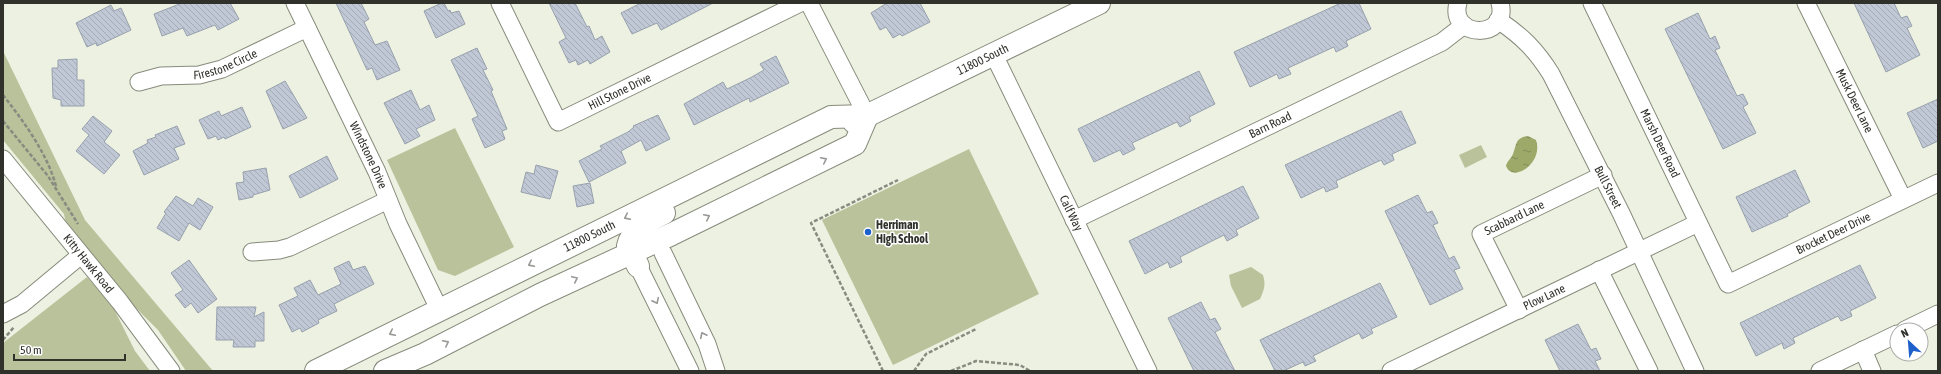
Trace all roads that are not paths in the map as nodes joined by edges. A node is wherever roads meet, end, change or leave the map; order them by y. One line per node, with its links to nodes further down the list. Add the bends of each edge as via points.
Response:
1 (295, 3): 12 (street, Windstone Drive)
2 (500, 3): 3 (street, Hill Stone Drive, via 558,122)
3 (800, 3)
4 (809, 3): 15 (street)
5 (1099, 3): 13 (main road, 11800 South)
6 (1500, 3): 10 (street, via 1501,14)
7 (1592, 3): 22 (street, Marsh Deer Road)
8 (1806, 3): 19 (street, Musk Deer Lane)
9 (1456, 4): 11 (street)
10 (1498, 20): 11 (street, via 1489,29 1482,31); 17 (street, Bull Street, via 1523,38 1542,58)
11 (1464, 25): 21 (street, Barn Road, via 1442,42)
12 (307, 28): 14 (street, Firestone Circle, via 222,69 200,75 161,76); 20 (street, Windstone Drive)
13 (994, 55): 15 (main road, 11800 South); 21 (street, Calf Way)
14 (139, 82)
15 (867, 116): 23 (main road, one-way to 15, via 855,144); 27 (main road, via 645,223 630,237 628,246); 31 (main road, 11800 South, one-way to 31, via 831,117)
16 (3, 159): 26 (street, Kitty Hawk Road)
17 (1603, 175): 25 (street, Bull Street); 32 (street, Scabbard Lane, via 1481,234)
18 (1938, 182): 19 (street, Brocket Deer Drive)
19 (1903, 199): 29 (street, Brocket Deer Drive)
20 (388, 200): 24 (street, via 290,247); 31 (street, Windstone Drive)
21 (1074, 220): 44 (street, Calf Way)
22 (1698, 223): 25 (street, Plow Lane); 29 (street, Marsh Deer Road)
23 (668, 244): 27 (main road); 43 (street, one-way to 23)
24 (252, 252)
25 (1639, 252): 28 (street, Plow Lane); 47 (street, Bull Street)
26 (81, 255): 33 (street, via 22,304); 38 (street, Kitty Hawk Road)
27 (635, 259): 30 (main road, one-way to 27); 42 (street, one-way to 42)
28 (1600, 270): 32 (street, Plow Lane); 46 (street)
29 (1728, 284)
30 (540, 295): 31 (main road, via 523,292 503,295 460,314 451,315); 41 (main road, one-way to 30, via 425,354)
31 (439, 310): 39 (main road, 11800 South, one-way to 39); 40 (main road, via 423,339 399,350)
32 (1519, 310): 45 (street, Plow Lane)
33 (3, 314)
34 (1937, 318): 35 (street)
35 (1926, 322)
36 (1889, 338): 37 (street)
37 (1862, 350): 48 (street); 49 (street)
38 (171, 371)
39 (316, 371)
40 (372, 371)
41 (385, 371)
42 (690, 371)
43 (716, 371)
44 (1148, 371)
45 (1391, 371)
46 (1649, 371)
47 (1694, 371)
48 (1820, 371)
49 (1872, 371)

